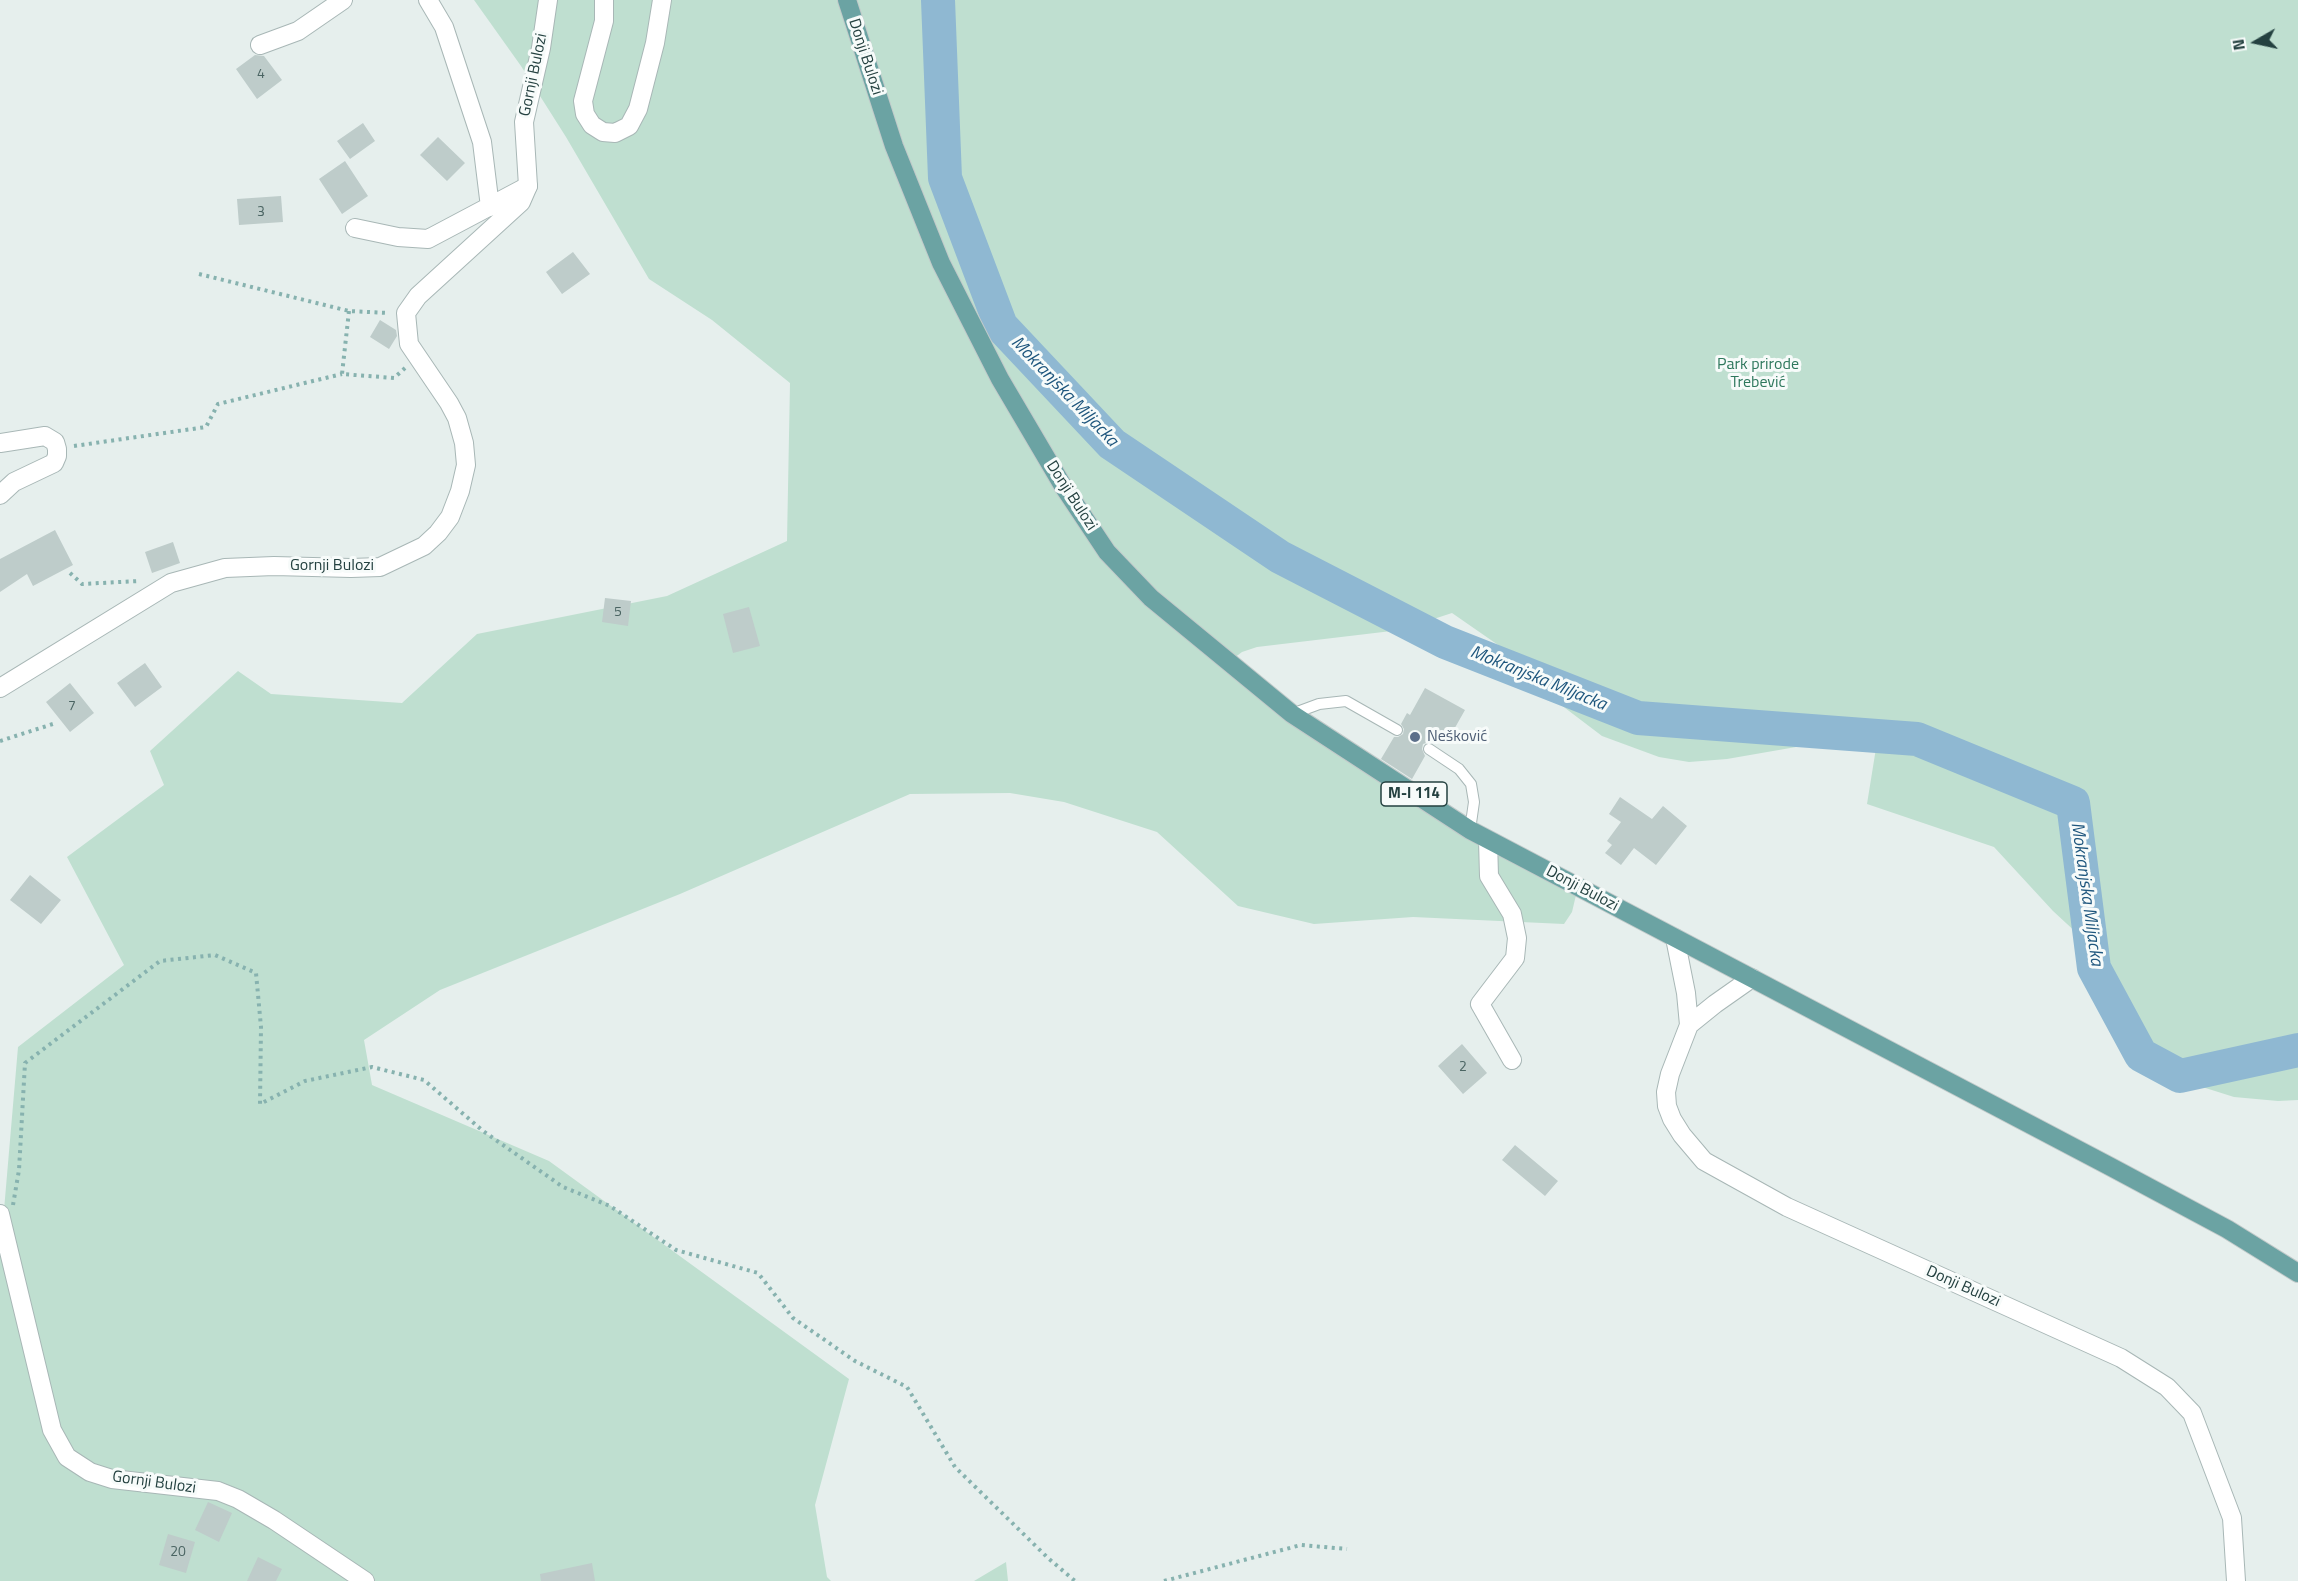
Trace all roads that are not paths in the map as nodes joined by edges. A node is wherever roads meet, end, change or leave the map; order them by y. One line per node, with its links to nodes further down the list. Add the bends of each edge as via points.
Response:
1 (343, 0): 7 (street, via 298,31)
2 (428, 0): 9 (street, via 444,27 482,142)
3 (548, 0): 8 (street, Gornji Bulozi, via 524,122)
4 (604, 0): 5 (street, via 604,21 583,101 592,125 615,133 629,126 638,109)
5 (662, 0)
6 (847, 0): 14 (main road, Donji Bulozi / M-I 114, via 894,146 941,263 1000,379 1063,486 1107,552 1150,598)
7 (260, 45)
8 (528, 186): 9 (street); 13 (street, Gornji Bulozi, via 521,202 418,296 406,313 409,344 457,418 466,465 450,517 424,546 380,567 225,568 171,583)
9 (490, 207): 10 (street, via 428,238 398,237)
10 (355, 228)
11 (0, 443): 12 (street, via 45,436 56,442 57,449 54,463 14,483)
12 (0, 495)
13 (0, 688)
14 (1292, 714): 15 (lane, via 1319,704 1346,701); 17 (main road, Donji Bulozi / M-I 114)
15 (1397, 730)
16 (1429, 749): 17 (lane, via 1460,769 1471,784 1474,802)
17 (1470, 830): 18 (main road, Donji Bulozi / M-I 114)
18 (1488, 840): 19 (main road, Donji Bulozi / M-I 114); 22 (street, via 1489,876 1512,914 1517,938 1515,958 1480,1005)
19 (1675, 938): 20 (main road, Donji Bulozi / M-I 114); 21 (street, Donji Bulozi)
20 (1752, 978): 21 (street, Donji Bulozi); 24 (main road, Donji Bulozi / M-I 114, via 2206,1218)
21 (1689, 1025): 26 (street, Donji Bulozi, via 1670,1074 1667,1106 1682,1135 1704,1161 1786,1207 2121,1358 2167,1387 2192,1413 2232,1518)
22 (1512, 1059)
23 (6, 1213): 25 (street, Gornji Bulozi, via 52,1430 67,1457 90,1472 112,1479 228,1495 274,1520)
24 (2298, 1272)
25 (365, 1581)
26 (2236, 1581)

